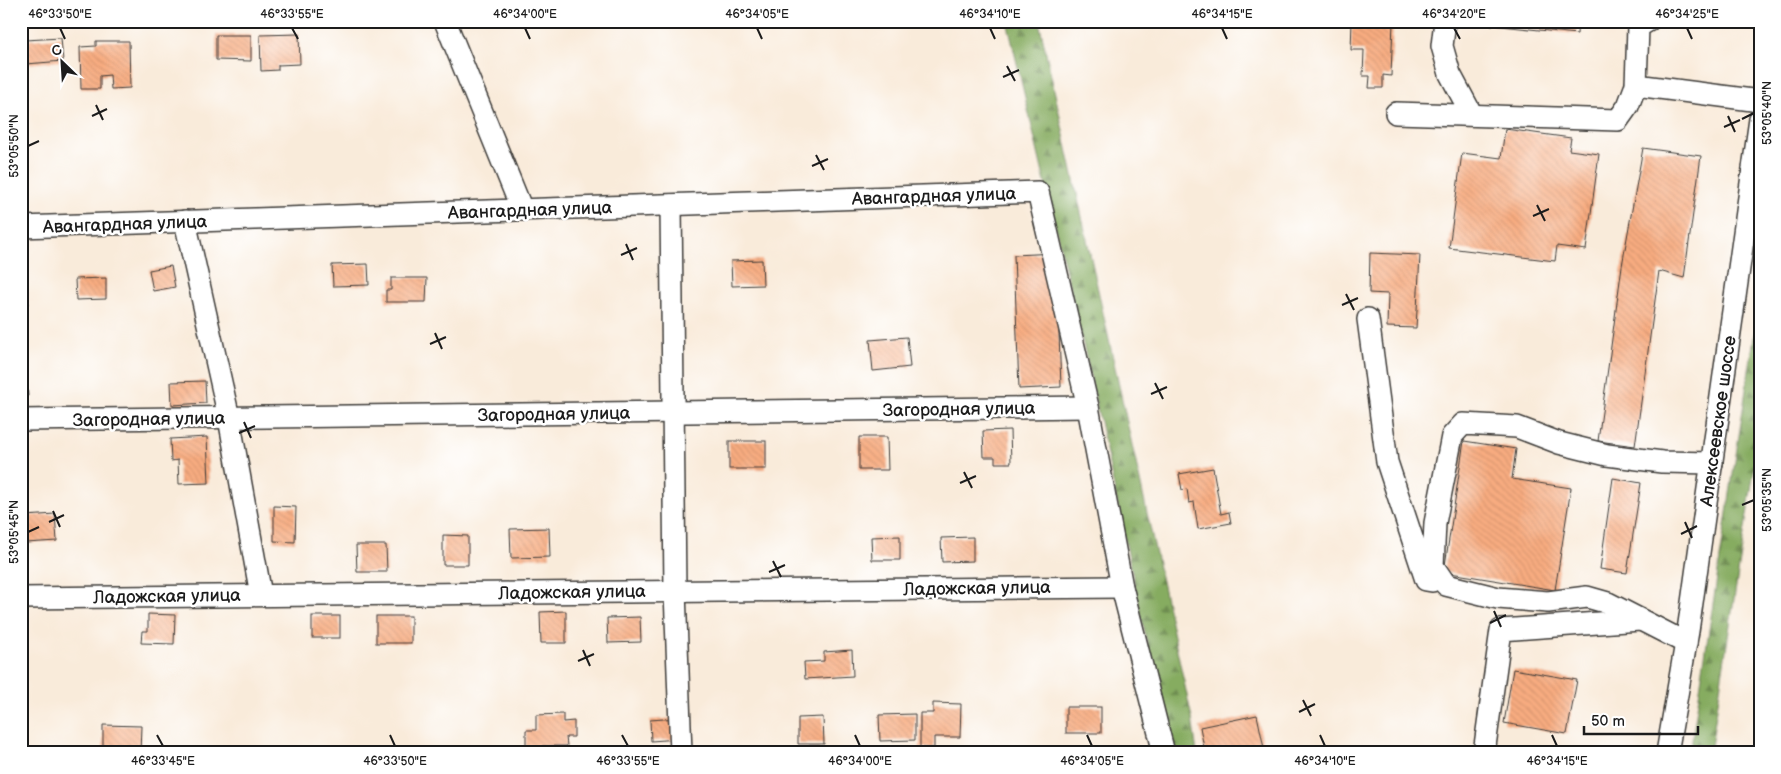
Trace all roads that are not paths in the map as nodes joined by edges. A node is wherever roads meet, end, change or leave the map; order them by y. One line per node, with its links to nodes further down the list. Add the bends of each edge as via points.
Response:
1 (445, 21): 10 (street)
2 (1445, 21): 7 (street, via 1442,46 1450,74)
3 (1648, 21): 4 (street, via 1638,27)
4 (1636, 85): 5 (street); 7 (street, via 1618,120)
5 (1760, 101)
6 (1396, 113): 7 (street)
7 (1472, 115)
8 (1760, 119): 18 (street, Алексеевское шоссе)
9 (671, 204): 10 (street, Авангардная улица); 14 (street, Авангардная улица, via 1038,192); 15 (street)
10 (522, 210): 11 (street, Авангардная улица)
11 (186, 222): 12 (street, Авангардная улица); 16 (street)
12 (21, 227)
13 (1368, 318): 19 (street, via 1387,462 1426,580)
14 (1088, 408): 15 (street, Загородная улица); 20 (street)
15 (674, 412): 16 (street, Загородная улица); 21 (street)
16 (229, 418): 17 (street, Загородная улица); 22 (street)
17 (21, 420)
18 (1712, 463): 19 (street, via 1662,462 1607,455 1559,444 1517,427 1464,424 1452,436 1435,523 1433,566); 25 (street, Алексеевское шоссе)
19 (1446, 585): 24 (street, via 1498,598 1548,602 1587,597 1608,603)
20 (1122, 587): 21 (street, Ладожская улица); 27 (street)
21 (675, 591): 22 (street, Ладожская улица); 26 (street)
22 (260, 595): 23 (street, Ладожская улица)
23 (21, 598)
24 (1640, 620): 25 (street); 28 (street, via 1501,630)
25 (1686, 643): 29 (street, Алексеевское шоссе)
26 (681, 753)
27 (1164, 753)
28 (1484, 753)
29 (1667, 753)

